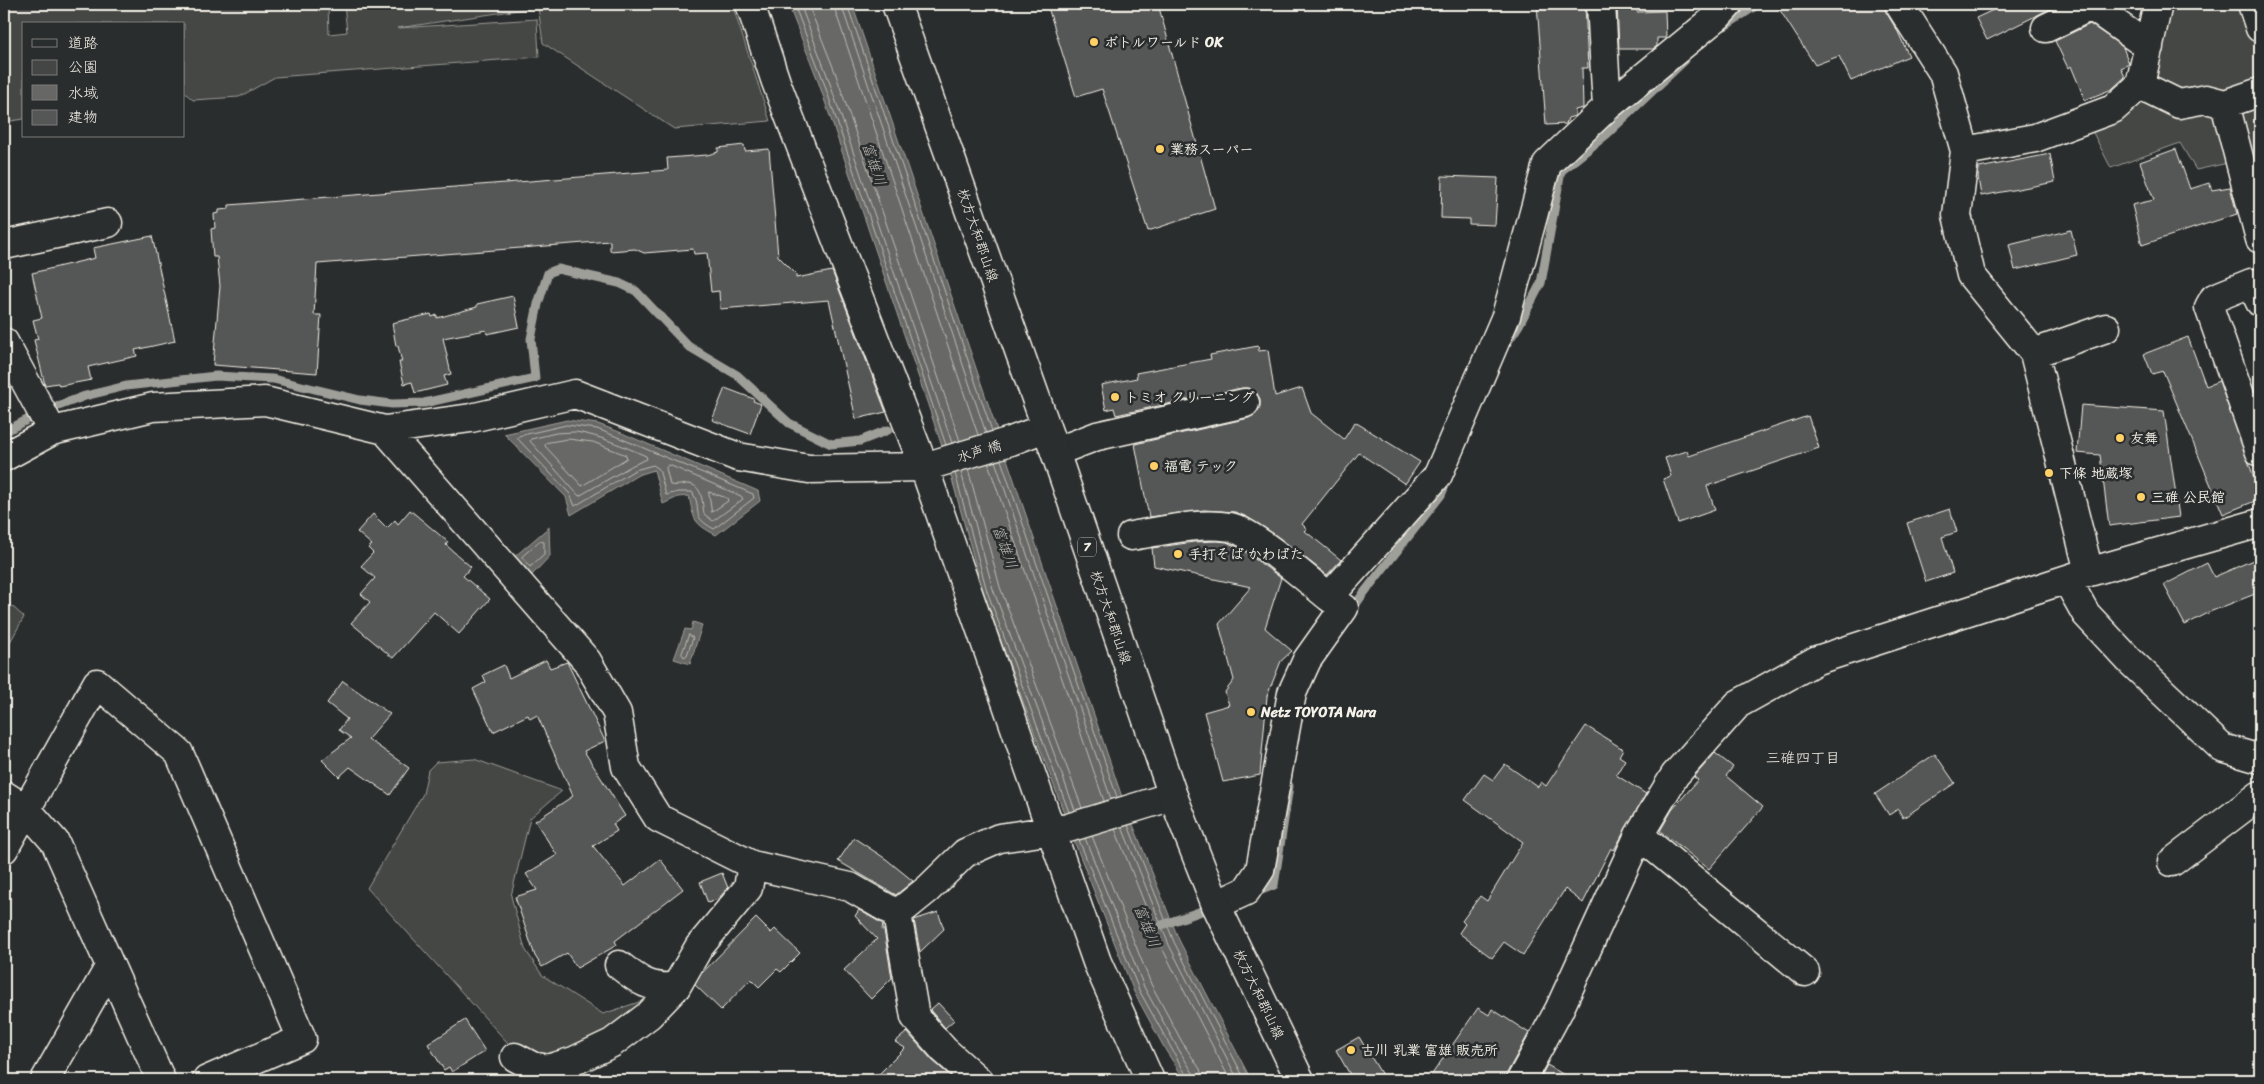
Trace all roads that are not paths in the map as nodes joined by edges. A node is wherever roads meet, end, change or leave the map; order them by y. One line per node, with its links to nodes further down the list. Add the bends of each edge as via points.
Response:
1 (750, 4): 29 (street, via 776,82)
2 (896, 4): 26 (street, 枚方大和郡山線 / 7)
3 (1601, 4): 14 (street)
4 (1899, 4): 15 (street, via 1943,73)
5 (2158, 4): 10 (street)
6 (2252, 4): 9 (street)
7 (1720, 8): 14 (street)
8 (2046, 28): 10 (street, via 2091,6)
9 (2260, 28)
10 (2149, 47): 11 (street)
11 (2140, 85): 13 (street, via 2179,104 2206,99); 15 (street, via 2113,109 2035,138)
12 (2260, 92): 13 (street)
13 (2225, 104): 17 (street)
14 (1607, 107): 33 (street, via 1547,164 1506,316 1438,475)
15 (1965, 151): 22 (street, via 1957,214 1971,275)
16 (108, 224): 18 (street)
17 (2260, 239)
18 (4, 245)
19 (2260, 302): 27 (street, via 2251,283 2214,298 2209,307)
20 (2106, 328): 22 (street)
21 (4, 342): 25 (street)
22 (2034, 353): 32 (street)
23 (1245, 403): 26 (street, 水声 橋, via 1097,436)
24 (385, 430): 25 (street, via 265,402 153,408); 29 (street, 水声 橋, via 471,418 575,394 738,456 809,469); 42 (street, via 587,662 617,713 626,767 658,818)
25 (52, 431): 28 (street)
26 (1050, 440): 29 (street, 水声 橋, via 1011,441); 36 (street, 枚方大和郡山線 / 7)
27 (2260, 452)
28 (4, 457)
29 (935, 464): 38 (street)
30 (2260, 523): 32 (street)
31 (1131, 536): 33 (street, via 1188,526 1231,527 1256,540)
32 (2078, 576): 34 (street, via 2086,614 2130,661 2222,748); 39 (street, via 1817,660 1738,704 1675,775)
33 (1329, 597): 43 (street, via 1344,608 1308,660 1292,693 1260,870 1246,890)
34 (2260, 759)
35 (2260, 795): 41 (street)
36 (1173, 796): 38 (street); 43 (street, 枚方大和郡山線 / 7)
37 (15, 802): 40 (street); 46 (street, via 54,842); 52 (street, via 97,683 179,753 302,1039)
38 (1060, 829): 44 (street, via 999,838 965,853); 54 (street, via 1097,962)
39 (1638, 835): 47 (street); 56 (street, via 1559,1010)
40 (4, 849)
41 (2172, 862)
42 (752, 865): 44 (street, via 850,887); 48 (street, via 748,888 699,947)
43 (1216, 905): 55 (street, 枚方大和郡山線 / 7)
44 (896, 914): 53 (street, via 915,1016 944,1050)
45 (619, 965): 48 (street, via 642,983 663,988)
46 (110, 966): 50 (street); 51 (street)
47 (1805, 972)
48 (676, 987): 49 (street, via 649,1015 612,1042 574,1061 548,1069 532,1066)
49 (515, 1057)
50 (45, 1080)
51 (162, 1080)
52 (207, 1080)
53 (978, 1080)
54 (1150, 1080)
55 (1300, 1080)
56 (1521, 1080)

